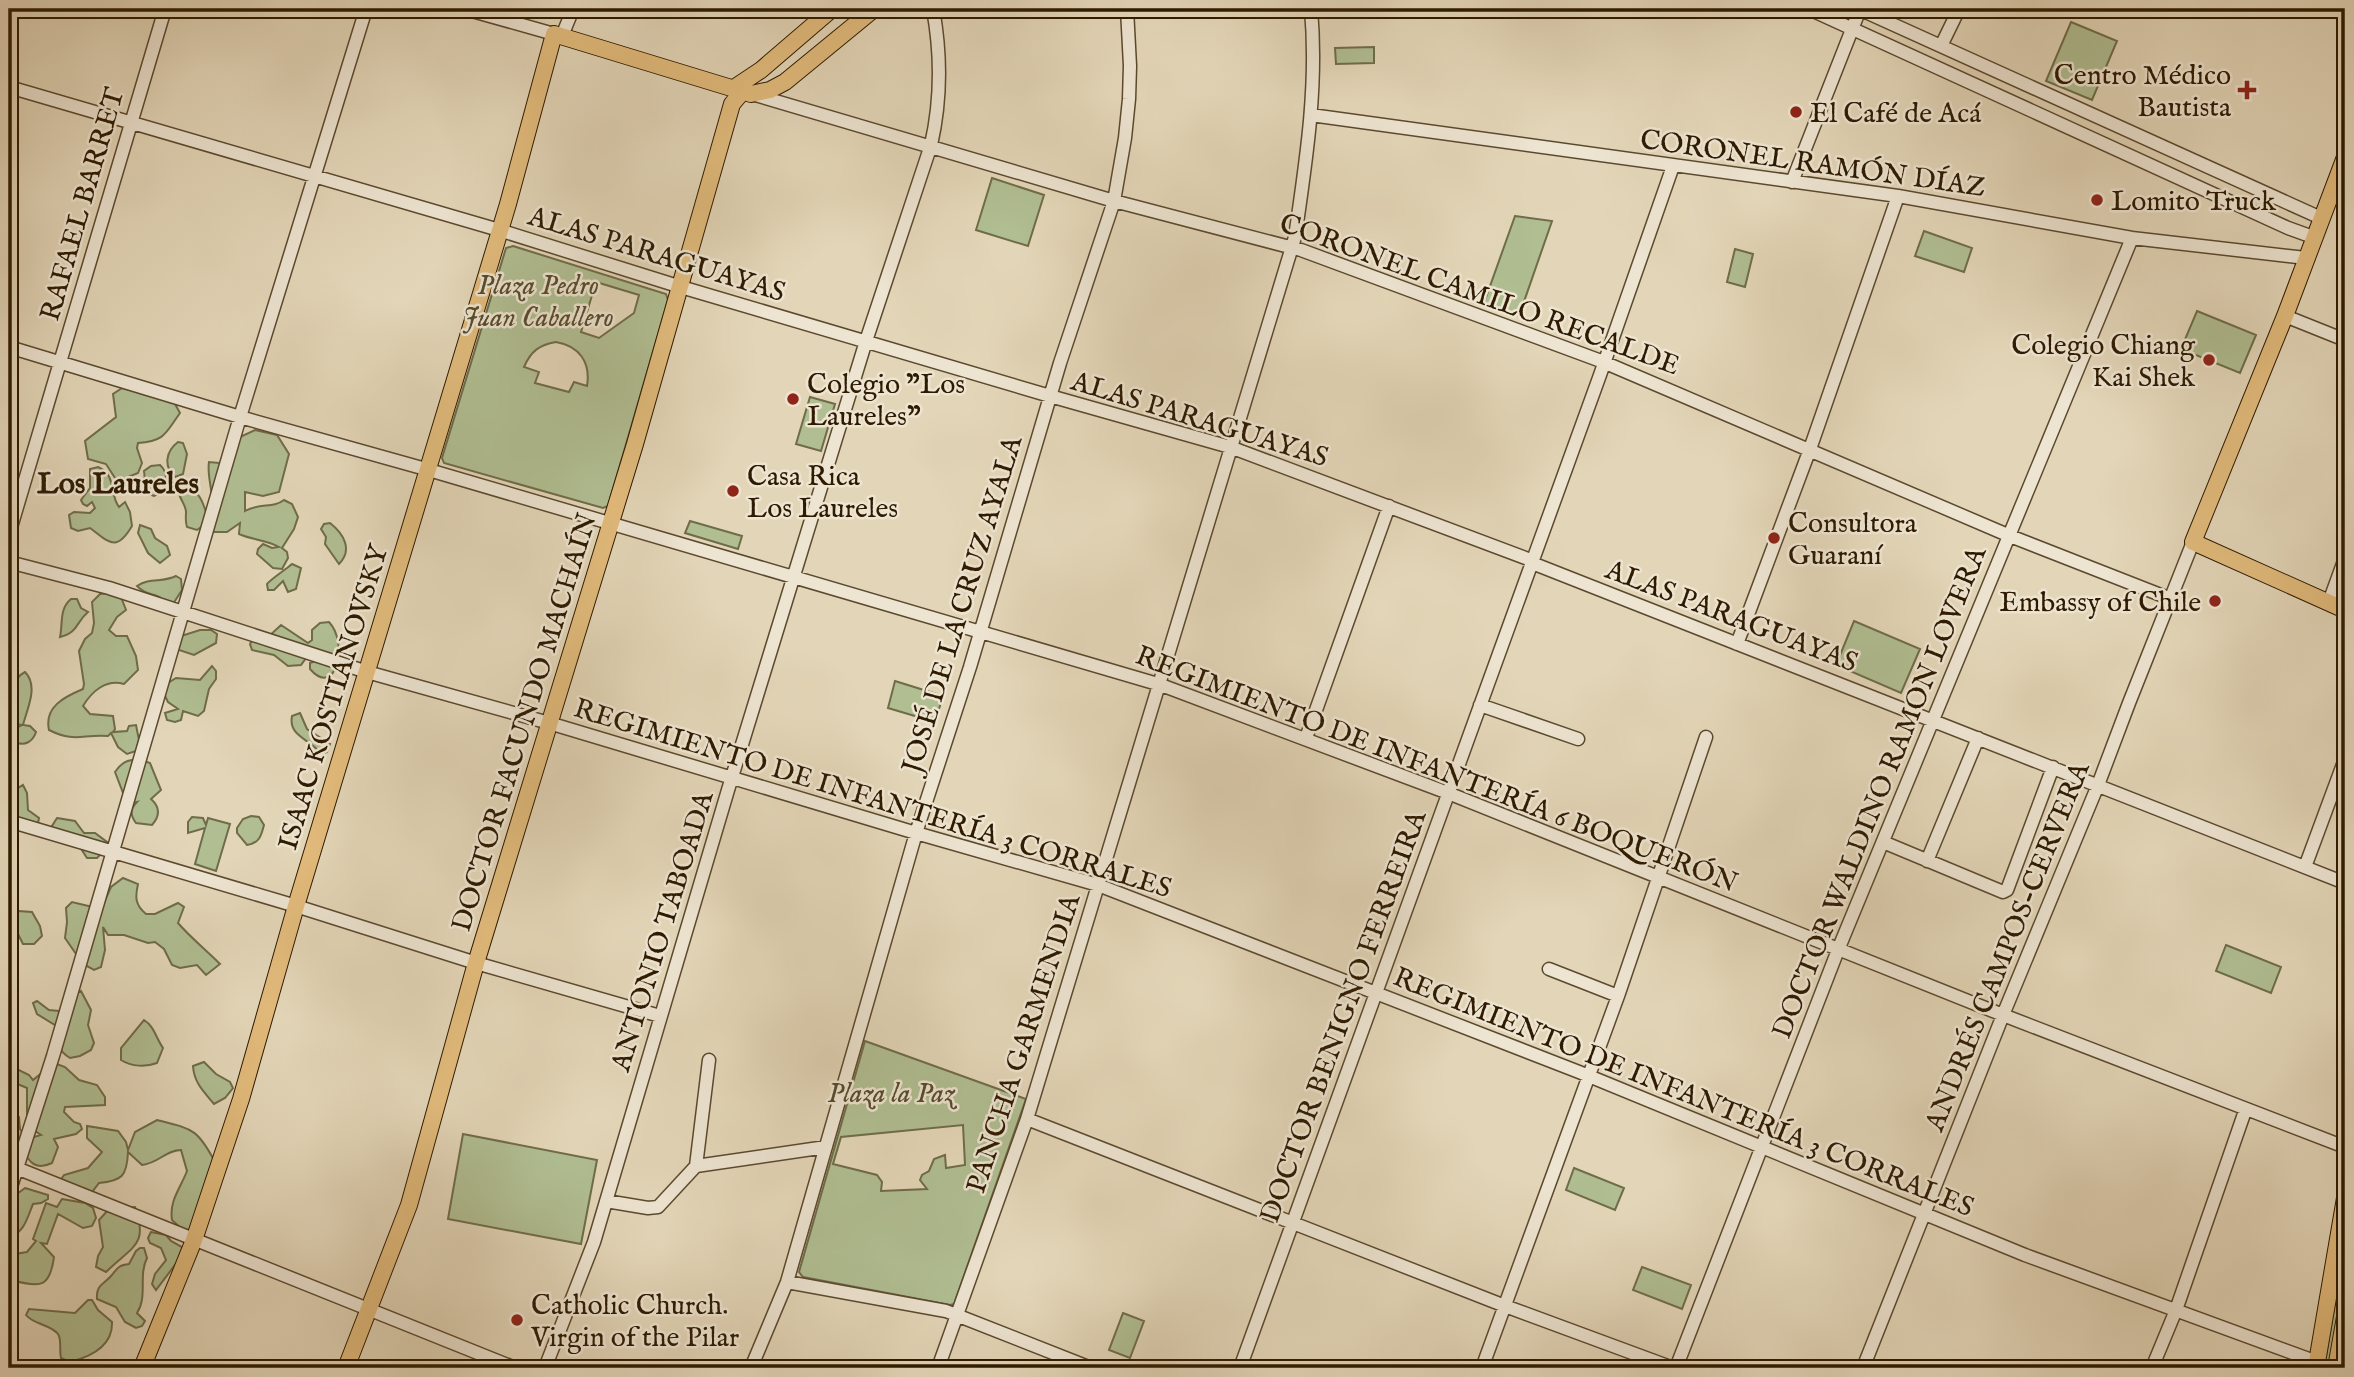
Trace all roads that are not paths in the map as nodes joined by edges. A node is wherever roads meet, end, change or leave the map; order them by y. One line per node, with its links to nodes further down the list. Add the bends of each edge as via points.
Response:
1 (165, 9): 21 (street, RAFAEL BARRET)
2 (366, 9): 27 (street)
3 (465, 9): 14 (street, CORONEL CAMILO RECALDE)
4 (573, 9): 14 (street)
5 (832, 9): 18 (main road, DOCTOR FACUNDO MACHAÍN)
6 (874, 9): 18 (main road, via 785,82 770,90)
7 (933, 9): 22 (street, ANTONIO TABOADA, via 938,59)
8 (1127, 9): 30 (street, JOSÉ DE LA CRUZ AYALA, via 1129,99)
9 (1311, 9): 20 (street, PANCHA GARMENDIA)
10 (1809, 9): 13 (street)
11 (1859, 9): 13 (street); 15 (street)
12 (1959, 9): 15 (street)
13 (1851, 29): 19 (street); 28 (street)
14 (558, 35): 18 (main road, CORONEL CAMILO RECALDE); 32 (main road, ISAAC KOSTIANOVSKY)
15 (1941, 46): 16 (street)
16 (2027, 85): 19 (street); 23 (street)
17 (9, 87): 21 (street, ALAS PARAGUAYAS)
18 (743, 91): 22 (street, CORONEL CAMILO RECALDE); 37 (main road, DOCTOR FACUNDO MACHAÍN, via 732,104)
19 (2017, 104): 26 (street)
20 (1311, 115): 25 (street, CORONEL RAMÓN DÍAZ); 35 (street, PANCHA GARMENDIA)
21 (130, 123): 27 (street, ALAS PARAGUAYAS); 42 (street, RAFAEL BARRET)
22 (931, 145): 30 (street, CORONEL CAMILO RECALDE); 40 (street, ANTONIO TABOADA)
23 (2164, 147): 26 (street); 31 (street)
24 (2345, 157): 31 (main road)
25 (1673, 166): 28 (street, CORONEL RAMÓN DÍAZ); 43 (street, DOCTOR BENIGNO FERREIRA)
26 (2154, 167): 33 (street)
27 (312, 177): 32 (street, ALAS PARAGUAYAS); 45 (street)
28 (1792, 182): 29 (street, CORONEL RAMÓN DÍAZ)
29 (1898, 197): 34 (street, CORONEL RAMÓN DÍAZ); 47 (street)
30 (1114, 201): 35 (street, CORONEL CAMILO RECALDE); 44 (street, JOSÉ DE LA CRUZ AYALA)
31 (2321, 218): 33 (main road)
32 (499, 230): 37 (street, ALAS PARAGUAYAS); 48 (main road, ISAAC KOSTIANOVSKY)
33 (2313, 237): 36 (main road)
34 (2132, 238): 36 (street, CORONEL RAMÓN DÍAZ); 52 (street, DOCTOR WALDINO RAMON LOVERA)
35 (1292, 247): 43 (street, CORONEL CAMILO RECALDE); 46 (street, PANCHA GARMENDIA)
36 (2306, 258): 38 (main road)
37 (681, 287): 40 (street, ALAS PARAGUAYAS); 50 (main road, DOCTOR FACUNDO MACHAÍN)
38 (2285, 316): 39 (street); 53 (main road)
39 (2345, 340)
40 (866, 341): 44 (street, ALAS PARAGUAYAS); 57 (street, ANTONIO TABOADA)
41 (9, 347): 42 (street, REGIMIENTO DE INFANTERÍA 6 BOQUERÓN)
42 (60, 361): 45 (street, REGIMIENTO DE INFANTERÍA 6 BOQUERÓN); 51 (street, RAFAEL BARRET)
43 (1604, 363): 47 (street, CORONEL CAMILO RECALDE); 56 (street, DOCTOR BENIGNO FERREIRA)
44 (1050, 396): 46 (street, ALAS PARAGUAYAS); 62 (street, JOSÉ DE LA CRUZ AYALA)
45 (240, 417): 48 (street, REGIMIENTO DE INFANTERÍA 6 BOQUERÓN); 61 (street)
46 (1230, 447): 49 (street, ALAS PARAGUAYAS); 65 (street, PANCHA GARMENDIA)
47 (1810, 449): 52 (street, CORONEL CAMILO RECALDE); 63 (street)
48 (427, 469): 50 (street, REGIMIENTO DE INFANTERÍA 6 BOQUERÓN); 64 (main road, ISAAC KOSTIANOVSKY)
49 (1389, 506): 56 (street, ALAS PARAGUAYAS); 70 (street)
50 (611, 523): 57 (street, REGIMIENTO DE INFANTERÍA 6 BOQUERÓN); 68 (main road, DOCTOR FACUNDO MACHAÍN)
51 (9, 534)
52 (2010, 536): 58 (street, CORONEL CAMILO RECALDE); 67 (street, DOCTOR WALDINO RAMON LOVERA)
53 (2193, 542): 58 (street, ANDRÉS CAMPOS-CERVERA); 59 (main road)
54 (2345, 558): 59 (street)
55 (9, 562): 61 (street, REGIMIENTO DE INFANTERÍA 3 CORRALES, via 109,588)
56 (1532, 563): 63 (street, ALAS PARAGUAYAS); 66 (street, DOCTOR BENIGNO FERREIRA)
57 (795, 578): 62 (street, REGIMIENTO DE INFANTERÍA 6 BOQUERÓN); 75 (street, ANTONIO TABOADA)
58 (2171, 599): 76 (street, ANDRÉS CAMPOS-CERVERA)
59 (2329, 602): 60 (main road)
60 (2345, 610)
61 (183, 614): 64 (street, REGIMIENTO DE INFANTERÍA 3 CORRALES); 81 (street)
62 (980, 631): 65 (street, REGIMIENTO DE INFANTERÍA 6 BOQUERÓN); 79 (street, JOSÉ DE LA CRUZ AYALA)
63 (1737, 644): 67 (street, ALAS PARAGUAYAS)
64 (367, 672): 68 (street, REGIMIENTO DE INFANTERÍA 3 CORRALES); 87 (main road, ISAAC KOSTIANOVSKY)
65 (1161, 685): 70 (street, REGIMIENTO DE INFANTERÍA 6 BOQUERÓN); 86 (street, PANCHA GARMENDIA)
66 (1480, 705): 72 (street); 77 (street, DOCTOR BENIGNO FERREIRA)
67 (1933, 720): 71 (street, ALAS PARAGUAYAS); 80 (street, DOCTOR WALDINO RAMON LOVERA)
68 (549, 723): 75 (street, REGIMIENTO DE INFANTERÍA 3 CORRALES); 89 (main road, DOCTOR FACUNDO MACHAÍN)
69 (1706, 737): 84 (street)
70 (1306, 738): 77 (street, REGIMIENTO DE INFANTERÍA 6 BOQUERÓN)
71 (1978, 738): 74 (street, ALAS PARAGUAYAS); 82 (street)
72 (1578, 739)
73 (2345, 760): 83 (street)
74 (2053, 767): 76 (street, ALAS PARAGUAYAS); 82 (street, via 2007,890 1999,892)
75 (732, 778): 79 (street, REGIMIENTO DE INFANTERÍA 3 CORRALES); 93 (street, ANTONIO TABOADA)
76 (2098, 785): 83 (street, ALAS PARAGUAYAS); 94 (street, ANDRÉS CAMPOS-CERVERA)
77 (1448, 793): 84 (street, REGIMIENTO DE INFANTERÍA 6 BOQUERÓN); 91 (street, DOCTOR BENIGNO FERREIRA)
78 (9, 821): 81 (street)
79 (916, 833): 86 (street, REGIMIENTO DE INFANTERÍA 3 CORRALES); 99 (street, JOSÉ DE LA CRUZ AYALA)
80 (1883, 842): 82 (street); 88 (street, DOCTOR WALDINO RAMON LOVERA)
81 (112, 852): 87 (street); 103 (street)
82 (1927, 861)
83 (2305, 867): 85 (street, ALAS PARAGUAYAS)
84 (1659, 877): 88 (street, REGIMIENTO DE INFANTERÍA 6 BOQUERÓN); 92 (street)
85 (2345, 883)
86 (1098, 885): 91 (street, REGIMIENTO DE INFANTERÍA 3 CORRALES); 98 (street, PANCHA GARMENDIA)
87 (296, 906): 89 (street); 109 (main road, ISAAC KOSTIANOVSKY, via 241,1099)
88 (1838, 950): 94 (street, REGIMIENTO DE INFANTERÍA 6 BOQUERÓN); 101 (street, DOCTOR WALDINO RAMON LOVERA)
89 (476, 963): 93 (street); 112 (main road, DOCTOR FACUNDO MACHAÍN, via 409,1205)
90 (1549, 969): 92 (street)
91 (1376, 993): 96 (street, REGIMIENTO DE INFANTERÍA 3 CORRALES); 108 (street, DOCTOR BENIGNO FERREIRA)
92 (1618, 996): 96 (street)
93 (660, 1016): 106 (street, ANTONIO TABOADA)
94 (2003, 1016): 97 (street, REGIMIENTO DE INFANTERÍA 6 BOQUERÓN); 107 (street, ANDRÉS CAMPOS-CERVERA)
95 (709, 1060): 102 (street)
96 (1590, 1076): 101 (street, REGIMIENTO DE INFANTERÍA 3 CORRALES); 111 (street)
97 (2245, 1111): 100 (street, REGIMIENTO DE INFANTERÍA 6 BOQUERÓN); 113 (street)
98 (1027, 1119): 108 (street); 114 (street, PANCHA GARMENDIA)
99 (826, 1147): 102 (street); 110 (street, JOSÉ DE LA CRUZ AYALA)
100 (2345, 1147)
101 (1760, 1148): 107 (street, REGIMIENTO DE INFANTERÍA 3 CORRALES); 126 (street, DOCTOR WALDINO RAMON LOVERA)
102 (696, 1166): 106 (street, via 658,1207)
103 (14, 1167): 104 (street); 109 (street)
104 (9, 1193)
105 (2345, 1198): 116 (main road)
106 (606, 1201): 120 (street, ANTONIO TABOADA, via 589,1260)
107 (1924, 1213): 113 (street, REGIMIENTO DE INFANTERÍA 3 CORRALES); 127 (street, ANDRÉS CAMPOS-CERVERA)
108 (1293, 1223): 111 (street); 124 (street, DOCTOR BENIGNO FERREIRA)
109 (194, 1240): 112 (street); 117 (main road, ISAAC KOSTIANOVSKY)
110 (787, 1282): 114 (street); 121 (street, JOSÉ DE LA CRUZ AYALA)
111 (1505, 1306): 125 (street); 126 (street)
112 (369, 1310): 118 (main road, DOCTOR FACUNDO MACHAÍN); 119 (street)
113 (2176, 1310): 116 (street, REGIMIENTO DE INFANTERÍA 3 CORRALES); 128 (street)
114 (957, 1315): 122 (street, PANCHA GARMENDIA); 123 (street)
115 (2345, 1317): 129 (main road)
116 (2317, 1365)
117 (142, 1368)
118 (346, 1368)
119 (515, 1368)
120 (545, 1368)
121 (751, 1368)
122 (938, 1368)
123 (1090, 1368)
124 (1240, 1368)
125 (1482, 1368)
126 (1675, 1368)
127 (1863, 1368)
128 (2152, 1368)
129 (2336, 1368)

